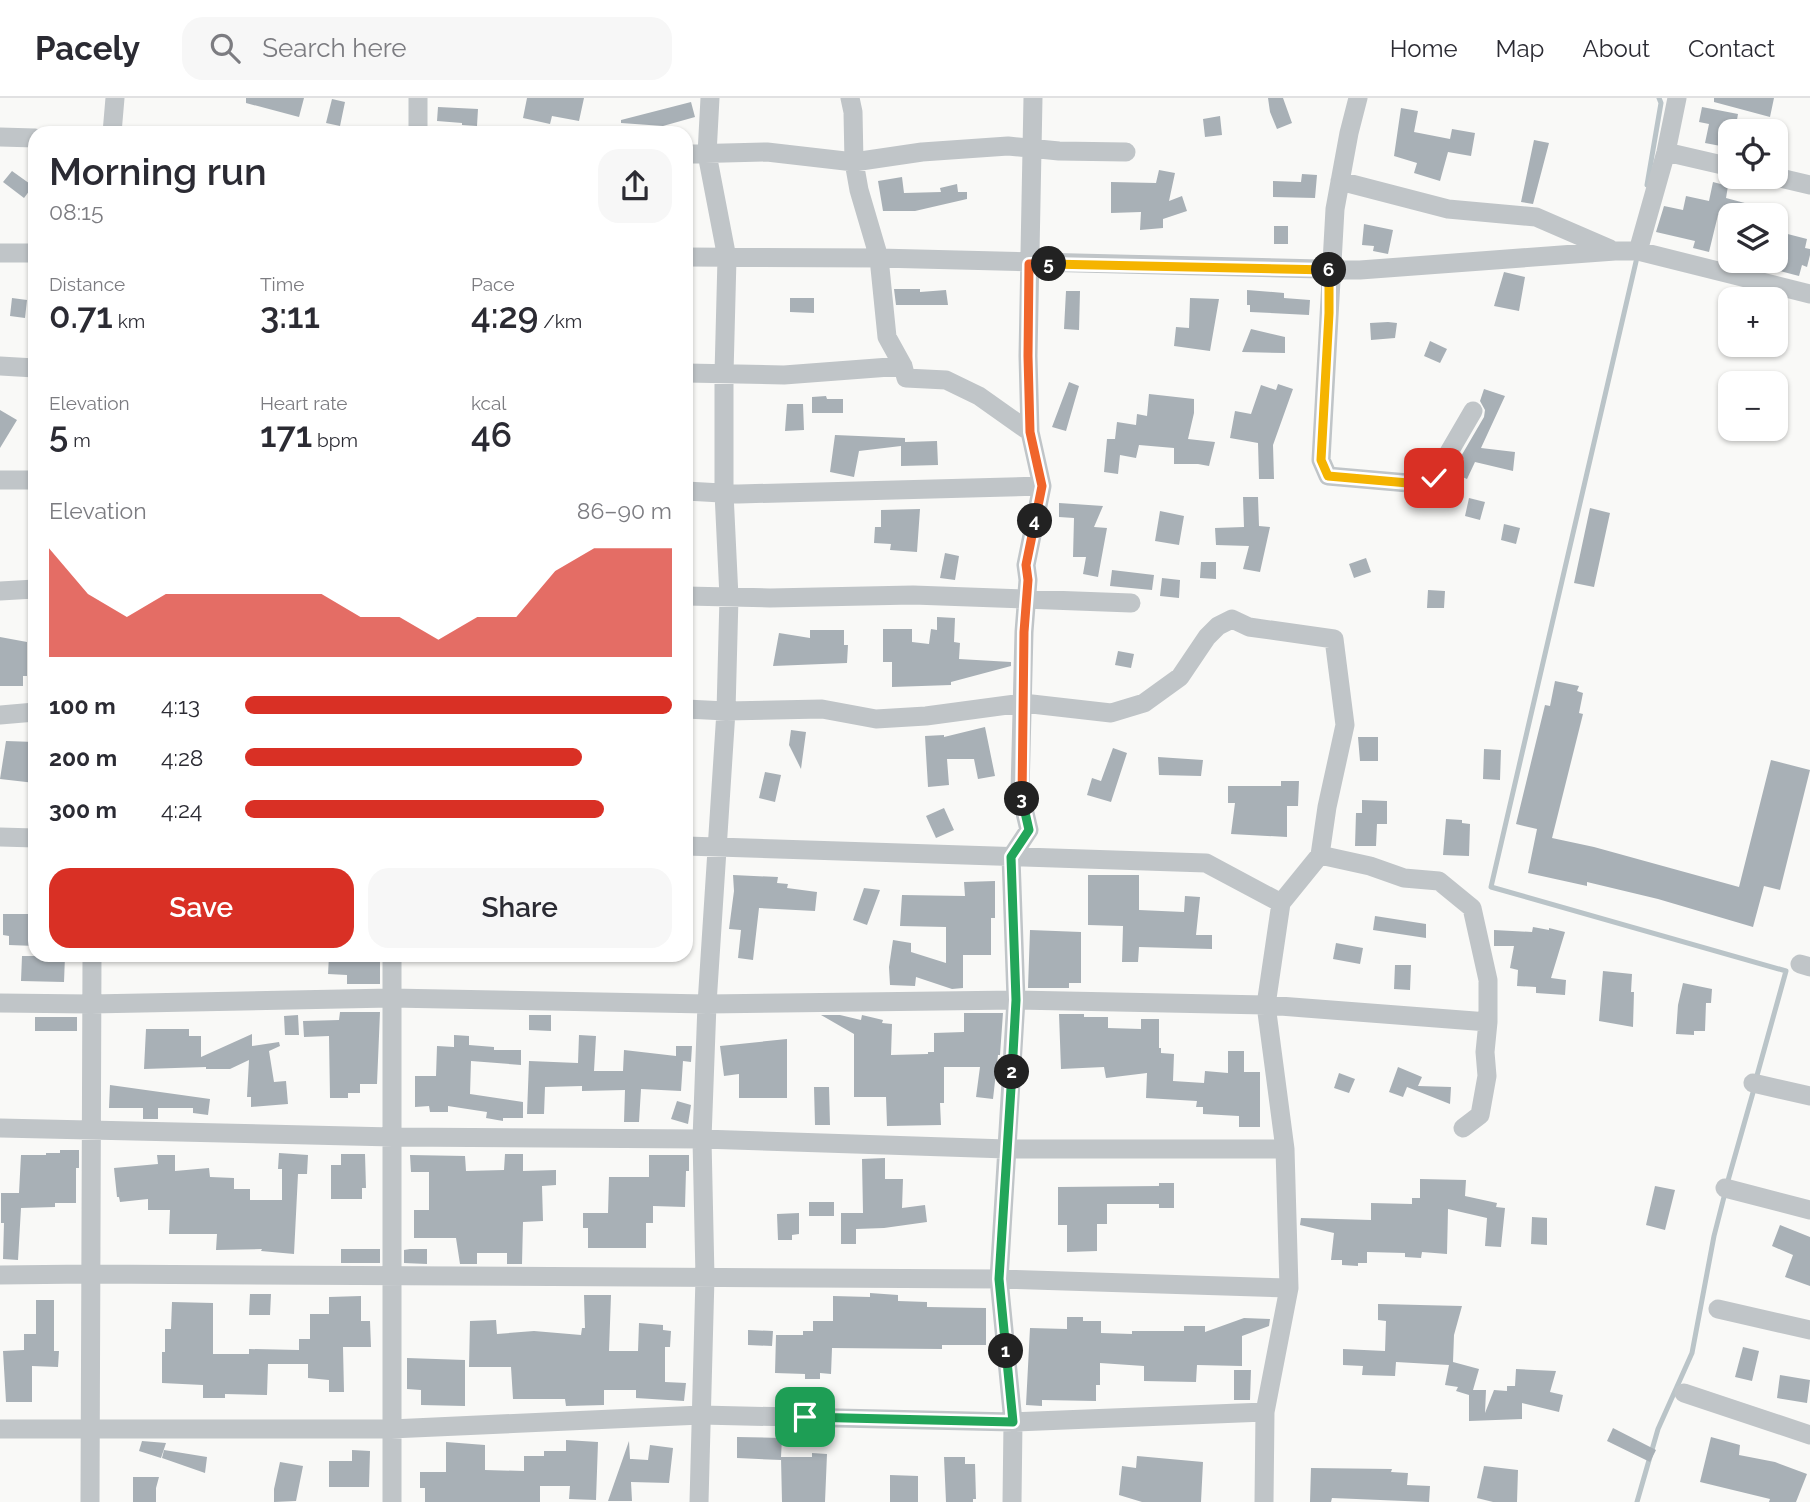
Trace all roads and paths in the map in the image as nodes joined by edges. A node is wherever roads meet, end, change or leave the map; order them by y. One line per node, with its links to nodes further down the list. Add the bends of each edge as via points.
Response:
1 (115, 98): 8 (street)
2 (418, 98): 9 (street)
3 (710, 98): 16 (street)
4 (850, 98): 17 (street)
5 (1033, 98): 12 (street)
6 (1358, 98): 20 (street)
7 (1677, 98): 14 (street)
8 (113, 126)
9 (418, 126)
10 (0, 137): 11 (street)
11 (28, 138)
12 (1032, 149): 13 (street); 17 (street, via 1009,146 922,152); 29 (street)
13 (1126, 152)
14 (1666, 152): 18 (street); 23 (street)
15 (693, 154): 16 (street)
16 (707, 154): 17 (street, via 767,152); 27 (street)
17 (854, 162): 28 (street)
18 (1718, 164)
19 (1788, 180): 21 (street)
20 (1340, 181): 22 (street, via 1448,209 1536,218); 30 (street)
21 (1810, 185)
22 (1615, 251): 23 (street); 30 (street)
23 (1638, 251): 31 (street)
24 (0, 253): 25 (street)
25 (28, 253)
26 (693, 257): 27 (street)
27 (727, 258): 28 (street); 36 (street)
28 (879, 258): 29 (street); 33 (street, via 887,337)
29 (1029, 264): 30 (street); 38 (street)
30 (1330, 270): 37 (street, via 1321,460 1328,476 1408,483 1434,478)
31 (1810, 293)
32 (0, 366): 34 (street)
33 (903, 366): 36 (street, via 784,375); 38 (street, via 905,378 946,380 979,396)
34 (28, 368)
35 (693, 373): 36 (street)
36 (724, 374): 43 (street)
37 (1473, 411)
38 (1030, 432): 41 (street)
39 (0, 480): 40 (street)
40 (28, 480)
41 (1042, 486): 43 (street); 48 (street, via 1026,565)
42 (693, 491): 43 (street)
43 (724, 493): 47 (street)
44 (28, 589): 45 (street)
45 (0, 591)
46 (693, 596): 47 (street)
47 (729, 597): 48 (street, via 913,595); 52 (street)
48 (1026, 601): 49 (street); 50 (street)
49 (1131, 603)
50 (1023, 703): 52 (street, via 876,719 821,709); 59 (street, via 1111,713 1144,703 1180,677 1207,637 1232,619 1249,627 1334,639 1345,725); 60 (street, via 1020,792 1029,830)
51 (693, 709): 52 (street)
52 (726, 711): 58 (street)
53 (28, 713): 54 (street)
54 (0, 715)
55 (0, 837): 56 (street)
56 (28, 838)
57 (693, 846): 58 (street)
58 (716, 846): 60 (street); 68 (street)
59 (1320, 855): 61 (street); 70 (street, via 1404,878 1439,881 1472,908 1488,980)
60 (1011, 857): 61 (street, via 1206,863); 65 (street)
61 (1281, 903): 69 (street)
62 (92, 962): 67 (street)
63 (392, 962): 64 (street)
64 (391, 998): 67 (street); 68 (street); 76 (street)
65 (1016, 1000): 68 (street); 69 (street); 78 (street)
66 (0, 1003): 67 (street)
67 (91, 1004): 74 (street)
68 (707, 1004): 77 (street)
69 (1266, 1005): 70 (street); 79 (street)
70 (1488, 1022): 75 (street, via 1488,1076 1480,1115)
71 (1754, 1083): 72 (street)
72 (1810, 1096)
73 (0, 1128): 74 (street)
74 (92, 1128): 76 (street); 82 (street)
75 (1463, 1128)
76 (393, 1137): 77 (street); 84 (street)
77 (702, 1139): 78 (street); 85 (street)
78 (1007, 1149): 79 (street); 86 (street)
79 (1285, 1149): 87 (street)
80 (1725, 1188): 81 (street)
81 (1810, 1210)
82 (89, 1274): 83 (street); 84 (street); 96 (street)
83 (0, 1275)
84 (391, 1276): 85 (street); 95 (street)
85 (705, 1277): 86 (street); 92 (street)
86 (999, 1279): 87 (street); 93 (street)
87 (1289, 1289): 91 (street)
88 (1718, 1308): 89 (street)
89 (1810, 1330)
90 (1684, 1393): 97 (street)
91 (1265, 1412): 93 (street); 102 (street)
92 (701, 1415): 93 (street); 95 (street); 100 (street)
93 (1013, 1422): 101 (street)
94 (0, 1429): 96 (street)
95 (391, 1429): 96 (street); 99 (street)
96 (89, 1430): 98 (street)
97 (1810, 1435)
98 (90, 1502)
99 (392, 1502)
100 (699, 1502)
101 (1012, 1502)
102 (1264, 1502)

